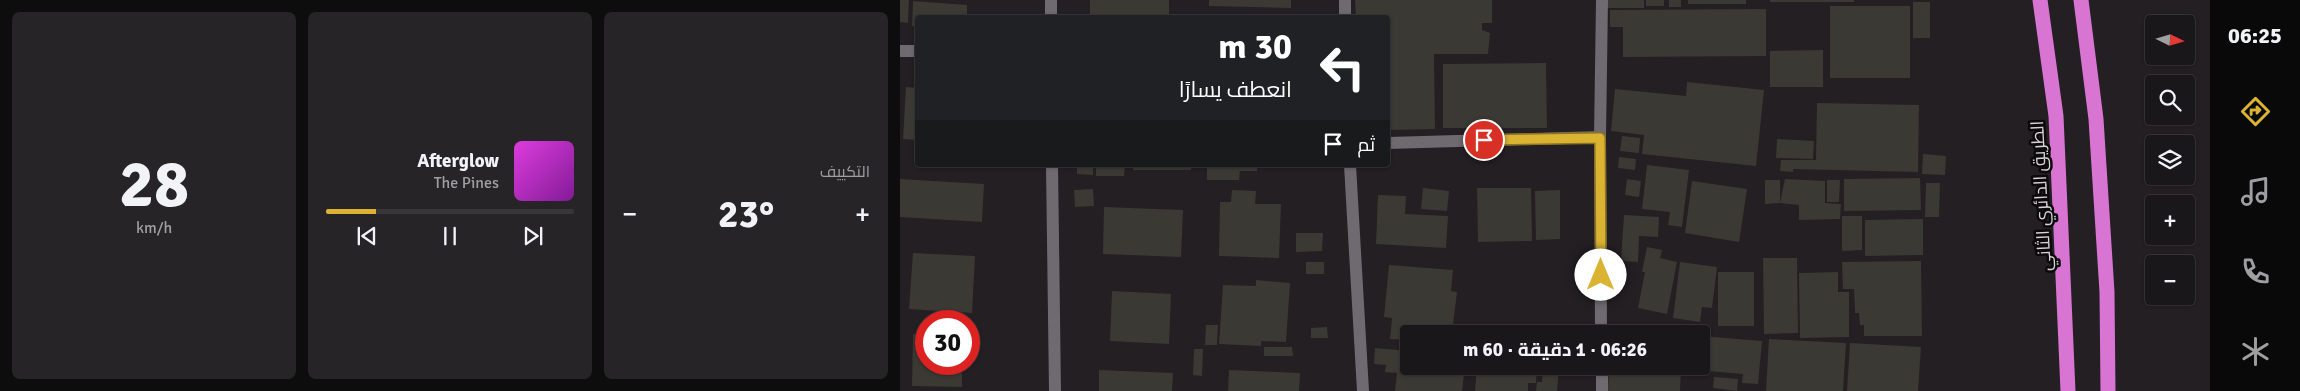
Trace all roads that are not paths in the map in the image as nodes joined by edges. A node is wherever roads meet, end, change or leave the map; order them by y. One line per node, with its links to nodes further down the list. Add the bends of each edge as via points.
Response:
1 (1051, 0): 6 (street)
2 (1344, 0): 7 (street)
3 (1602, 0): 10 (street)
4 (2040, 0): 19 (highway, الطريق الدائري الثاني, via 2056,116)
5 (2082, 0): 20 (highway, via 2096,119 2107,292)
6 (1051, 15)
7 (1345, 15)
8 (900, 51): 9 (street)
9 (915, 51)
10 (1600, 138): 11 (street); 14 (street)
11 (1390, 143)
12 (1052, 167): 16 (street)
13 (1350, 167): 17 (street)
14 (1601, 325)
15 (1602, 375): 18 (street)
16 (1055, 391)
17 (1363, 391)
18 (1602, 391)
19 (2068, 391)
20 (2108, 391)

